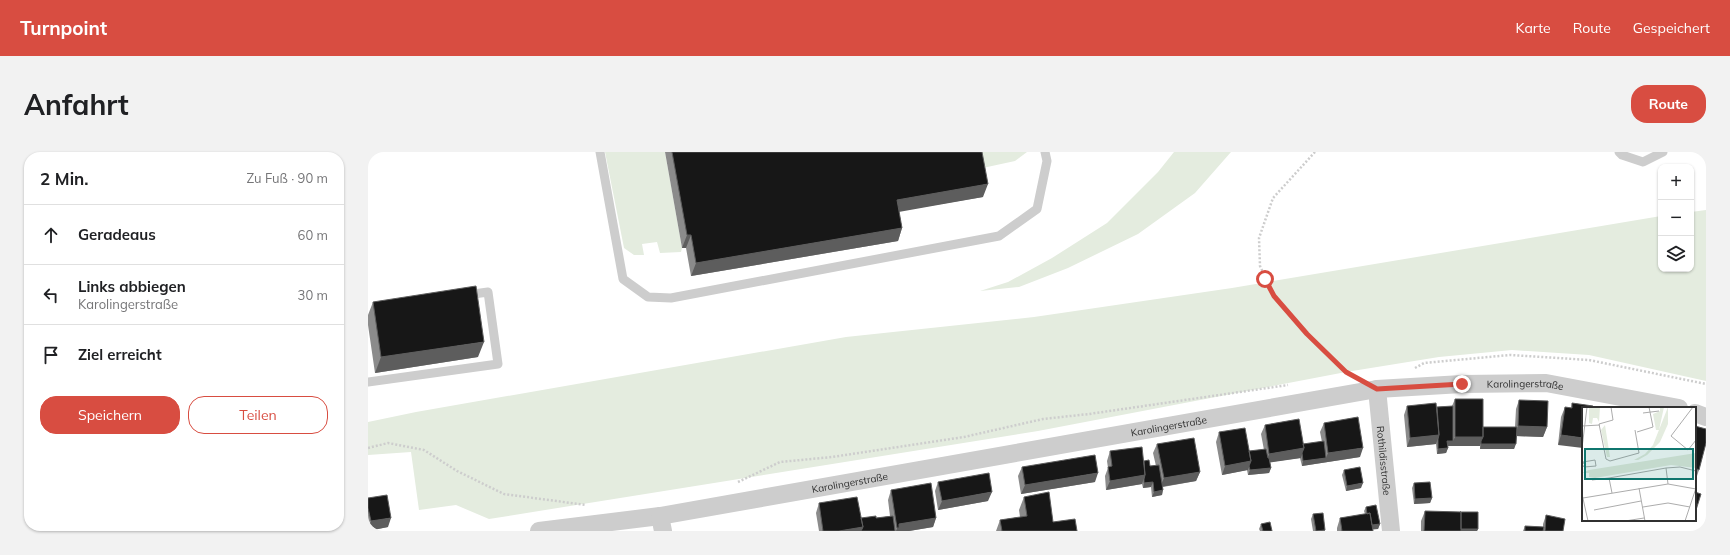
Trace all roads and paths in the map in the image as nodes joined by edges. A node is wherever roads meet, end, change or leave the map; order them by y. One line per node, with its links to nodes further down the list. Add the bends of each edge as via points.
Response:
1 (600, 152): 2 (lane, via 623,279 648,297 671,298 999,236 1037,209 1047,161)
2 (1045, 152)
3 (1315, 152): 8 (path, via 1273,198 1259,238 1260,266 1274,296 1307,334)
4 (1619, 152): 5 (lane, via 1643,162)
5 (1662, 152)
6 (458, 296): 9 (lane, via 488,292 498,364)
7 (1410, 370): 10 (path, via 1424,363 1510,355 1589,360)
8 (1352, 376)
9 (368, 382)
10 (1706, 384)
11 (1290, 385): 17 (path, via 1282,384 1089,414 1043,418 964,438 780,462)
12 (1377, 389): 13 (street, Karolingerstraße, via 1546,383); 19 (street, Karolingerstraße); 21 (street, Rothildisstraße)
13 (1674, 407)
14 (1696, 414): 15 (street)
15 (1706, 417)
16 (368, 448): 18 (path, via 388,443 424,450 457,471 504,494)
17 (734, 484)
18 (591, 506)
19 (662, 523): 20 (street, Karolingerstraße)
20 (539, 531)
21 (1391, 531)

